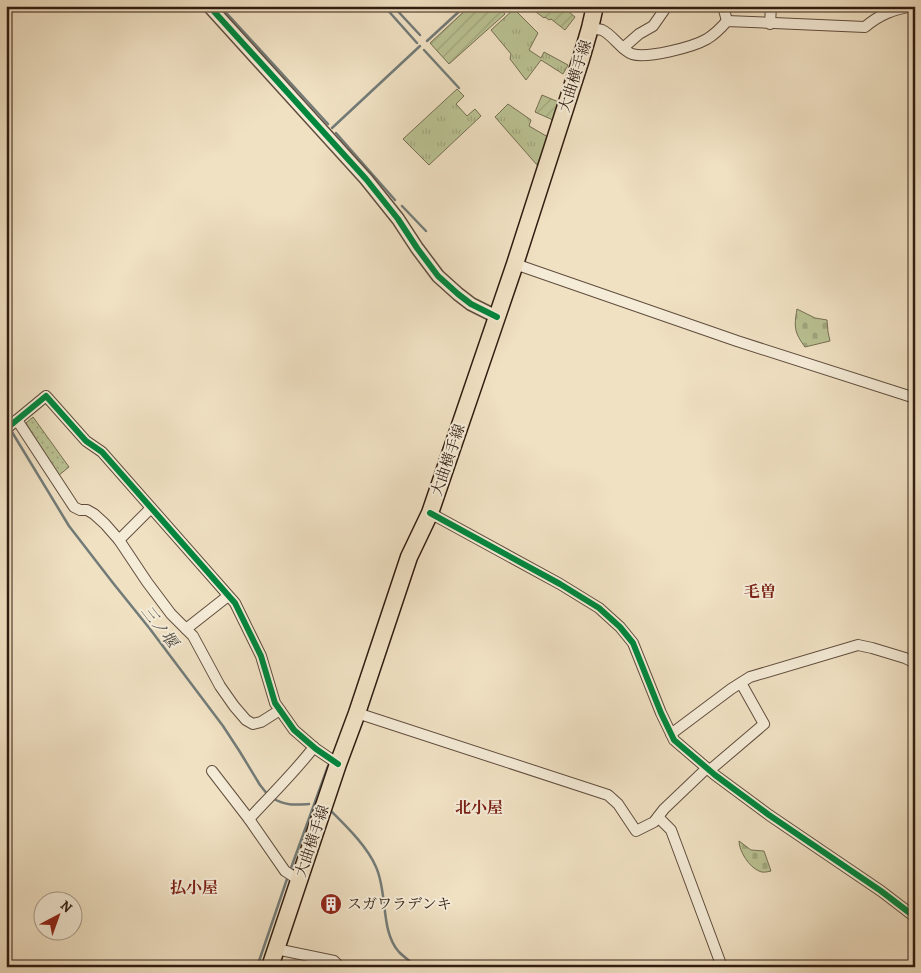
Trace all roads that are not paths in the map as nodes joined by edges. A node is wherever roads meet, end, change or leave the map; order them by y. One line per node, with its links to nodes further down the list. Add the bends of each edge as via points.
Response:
1 (209, 6): 12 (street, via 366,179 438,276 471,304)
2 (595, 6): 9 (main road, 大曲横手線)
3 (667, 6): 10 (street, via 654,26 638,34)
4 (723, 6): 7 (street)
5 (771, 6): 8 (street)
6 (912, 6): 8 (street, via 883,14 865,27)
7 (727, 21): 8 (street); 10 (street, via 705,40 684,48 639,55 630,54)
8 (770, 24)
9 (590, 28): 10 (street, via 602,30); 11 (main road, 大曲横手線)
10 (623, 48)
11 (515, 264): 12 (main road, 大曲横手線); 13 (street)
12 (497, 317): 17 (main road, 大曲横手線)
13 (915, 398)
14 (17, 420): 15 (street); 16 (street, via 46,396 86,441 102,452); 18 (street, via 74,507 94,514)
15 (6, 429)
16 (151, 508): 18 (street); 19 (street)
17 (430, 514): 24 (main road, 大曲横手線, via 409,556); 25 (street, via 599,608 632,643)
18 (119, 540): 20 (street, via 166,607)
19 (228, 596): 20 (street); 23 (street, via 235,603 261,656)
20 (186, 629): 23 (street, via 220,686 246,720 253,724 261,722)
21 (915, 662): 22 (street, via 858,645 750,677)
22 (741, 683): 25 (street); 28 (street, via 764,724)
23 (280, 710): 26 (street, via 294,730)
24 (357, 714): 27 (main road, 大曲横手線); 30 (street, via 608,795 636,831)
25 (671, 734): 28 (street)
26 (314, 747): 27 (street); 31 (street)
27 (338, 764): 32 (main road, 大曲横手線)
28 (709, 769): 30 (street); 33 (street)
29 (212, 771): 31 (street)
30 (658, 817): 37 (street, via 671,830)
31 (249, 819): 32 (street, via 285,871)
32 (299, 880): 34 (main road, 大曲横手線)
33 (915, 917)
34 (276, 949): 35 (main road, 大曲横手線); 36 (street, via 334,961)
35 (270, 967)
36 (340, 967)
37 (722, 967)

